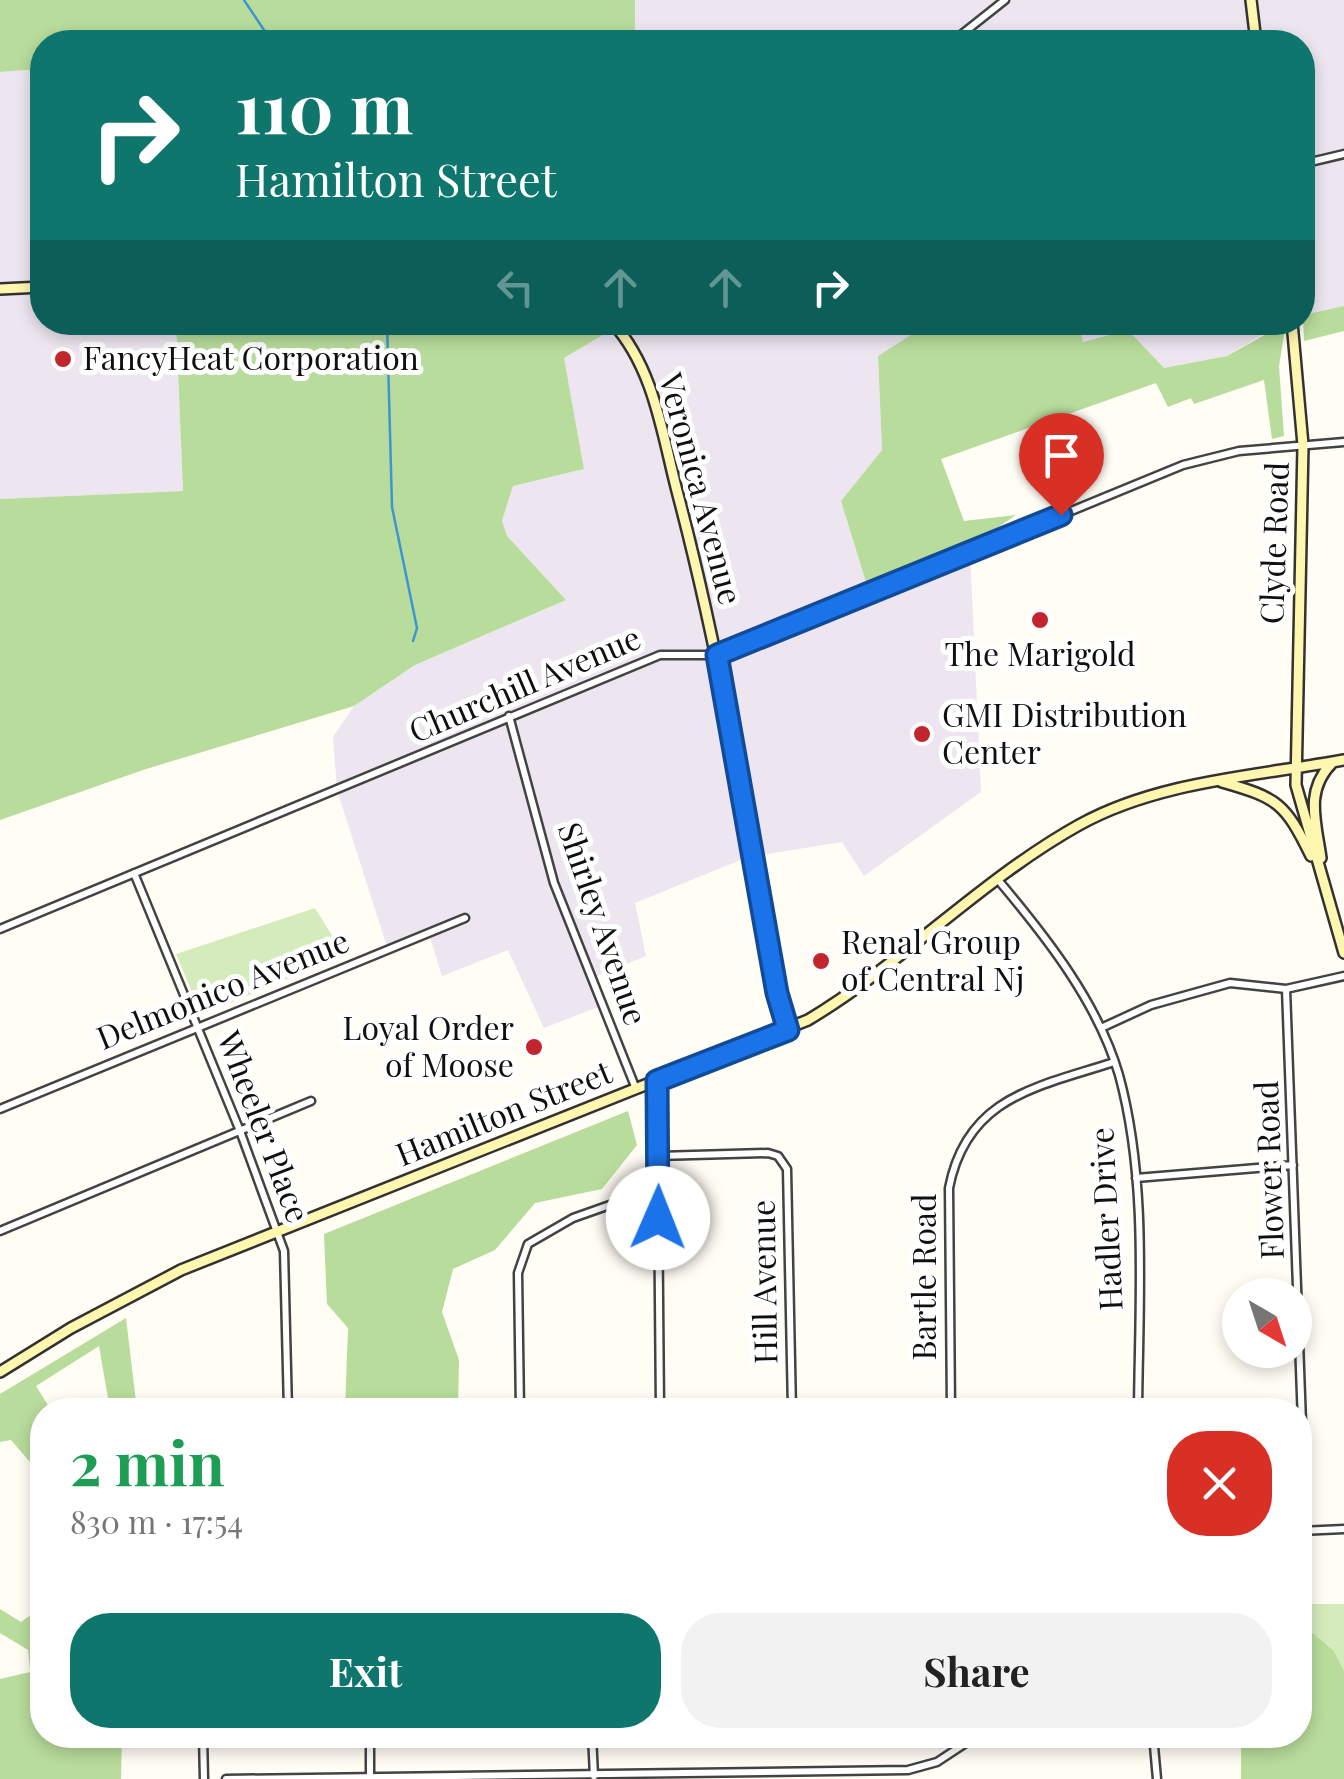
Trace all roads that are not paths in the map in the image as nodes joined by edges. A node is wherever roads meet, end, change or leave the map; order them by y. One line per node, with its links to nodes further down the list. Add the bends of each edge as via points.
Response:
1 (1005, 0): 3 (street)
2 (1250, 0): 4 (street)
3 (967, 30)
4 (1254, 30)
5 (1344, 154): 6 (street)
6 (1315, 161)
7 (30, 288): 8 (street)
8 (0, 289)
9 (622, 335): 13 (street, Veronica Avenue, via 651,389)
10 (1293, 335): 12 (street, Clyde Road)
11 (1344, 442): 12 (street, Churchill Avenue)
12 (1303, 445): 13 (street, Churchill Avenue, via 1222,454 1183,466); 17 (street, Clyde Road)
13 (717, 655): 14 (street, Churchill Avenue, via 660,655); 30 (street, Veronica Avenue)
14 (509, 716): 19 (street, Churchill Avenue); 33 (street, Shirley Avenue, via 554,883)
15 (1344, 760): 16 (street, Hamilton Street)
16 (1332, 762): 17 (street, Hamilton Street); 21 (street, via 1312,798)
17 (1294, 766): 18 (street, Hamilton Street); 21 (street, Clyde Road)
18 (1220, 782): 20 (street, Hamilton Street, via 1110,810); 21 (street, via 1279,802)
19 (134, 873): 24 (street, Churchill Avenue); 28 (street, Wheeler Place)
20 (999, 882): 29 (street, Hadler Drive, via 1060,959); 30 (street, Hamilton Street, via 861,986)
21 (1325, 885): 23 (street)
22 (465, 918): 28 (street, Delmonico Avenue)
23 (1340, 927): 25 (street)
24 (0, 928)
25 (1344, 952)
26 (1344, 976): 27 (street)
27 (1286, 988): 29 (street, via 1230,982 1151,1004); 38 (street, Flower Road)
28 (198, 1026): 35 (street, Delmonico Avenue); 36 (street, Wheeler Place)
29 (1100, 1028): 31 (street, Hadler Drive)
30 (788, 1030): 32 (street, Hamilton Street)
31 (1114, 1062): 39 (street, Hadler Drive); 48 (street, Bartle Road, via 998,1105 957,1157 949,1188)
32 (657, 1081): 33 (street, Hamilton Street); 37 (street)
33 (636, 1089): 42 (street, Hamilton Street)
34 (311, 1101): 36 (street)
35 (0, 1109)
36 (240, 1131): 41 (street); 42 (street, Wheeler Place)
37 (658, 1156): 40 (street); 47 (street, Hill Avenue, via 768,1152 787,1169)
38 (1293, 1165): 39 (street); 50 (street, Flower Road)
39 (1136, 1178): 49 (street, Hadler Drive)
40 (658, 1188): 45 (street, via 542,1232 520,1256); 46 (street)
41 (0, 1231)
42 (277, 1232): 43 (street, Hamilton Street, via 148,1285); 44 (street, Wheeler Place, via 286,1269)
43 (0, 1372)
44 (288, 1398)
45 (520, 1398)
46 (660, 1398)
47 (792, 1398)
48 (950, 1398)
49 (1138, 1398)
50 (1299, 1398)
51 (1312, 1530): 52 (street)
52 (1344, 1530)
53 (203, 1748): 61 (street)
54 (370, 1748): 63 (street)
55 (593, 1748): 58 (street)
56 (958, 1748): 59 (street, via 930,1766)
57 (1153, 1748): 64 (street)
58 (594, 1776): 59 (street); 60 (street)
59 (788, 1776)
60 (528, 1778): 63 (street)
61 (204, 1779)
62 (226, 1779): 63 (street)
63 (370, 1779)
64 (1157, 1779)

